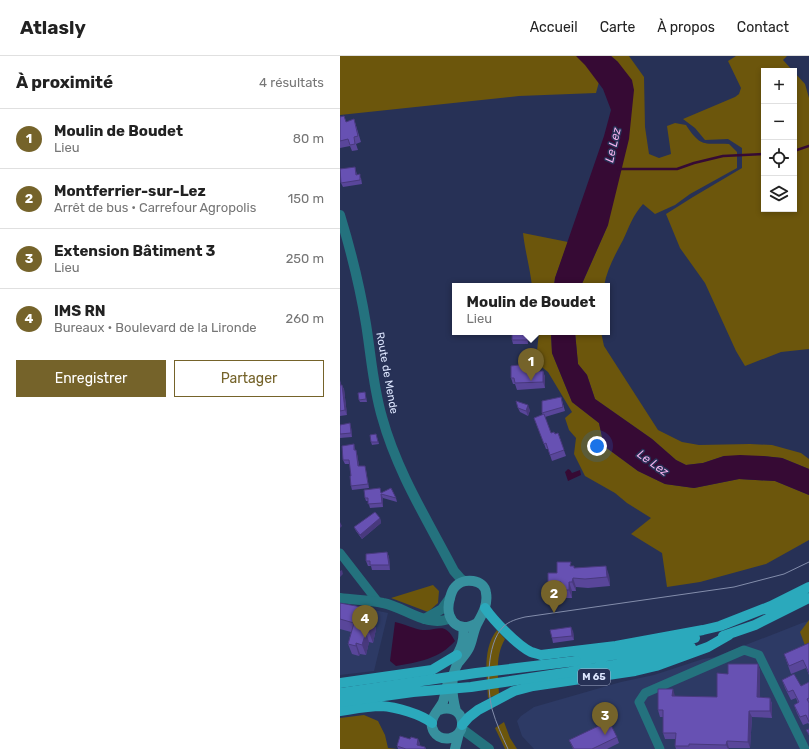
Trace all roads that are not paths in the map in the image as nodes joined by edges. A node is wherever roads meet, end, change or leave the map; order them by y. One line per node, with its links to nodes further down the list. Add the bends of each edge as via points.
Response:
1 (340, 215): 3 (street, Route de Mende, via 355,266 382,417 399,466)
2 (340, 553): 10 (street)
3 (454, 571): 4 (street); 5 (street)
4 (464, 581): 5 (main road); 12 (main road, via 475,581 484,588)
5 (455, 586): 8 (main road)
6 (809, 587): 11 (main road, M 65)
7 (340, 598): 10 (street)
8 (450, 598): 13 (main road, via 448,608); 14 (street, via 442,609)
9 (809, 598): 17 (main road, M 65, via 756,625)
10 (378, 602): 14 (street, via 398,607)
11 (771, 606): 12 (main road, M 65, via 703,630 616,646 540,655 515,639); 19 (main road, M 65, via 707,634)
12 (485, 608): 15 (main road)
13 (451, 618): 14 (street); 16 (main road)
14 (424, 619)
15 (477, 623): 16 (main road); 25 (main road, via 468,650 455,670 453,691)
16 (462, 627): 18 (main road, via 464,640)
17 (729, 634): 19 (main road, M 65, via 672,653 627,663); 27 (main road, M 65, via 708,647 656,666 514,691 478,710 469,717)
18 (457, 655): 20 (main road, via 432,670); 23 (main road, via 451,665 446,694)
19 (576, 666): 21 (main road, M 65, bridge, via 476,673); 22 (main road, M 65, bridge, via 471,686)
20 (340, 683)
21 (340, 693)
22 (340, 702)
23 (439, 710): 25 (main road, via 449,708); 26 (main road, via 432,718)
24 (340, 711): 26 (main road, via 382,706 418,714)
25 (456, 711): 27 (main road, via 460,716)
26 (432, 724): 28 (main road, via 434,732)
27 (461, 729): 28 (main road, via 456,737); 29 (main road); 30 (street)
28 (446, 739): 29 (main road)
29 (454, 749)
30 (489, 749)
31 (660, 749): 32 (street, via 639,702 646,693 744,650 759,655)
32 (804, 749)

